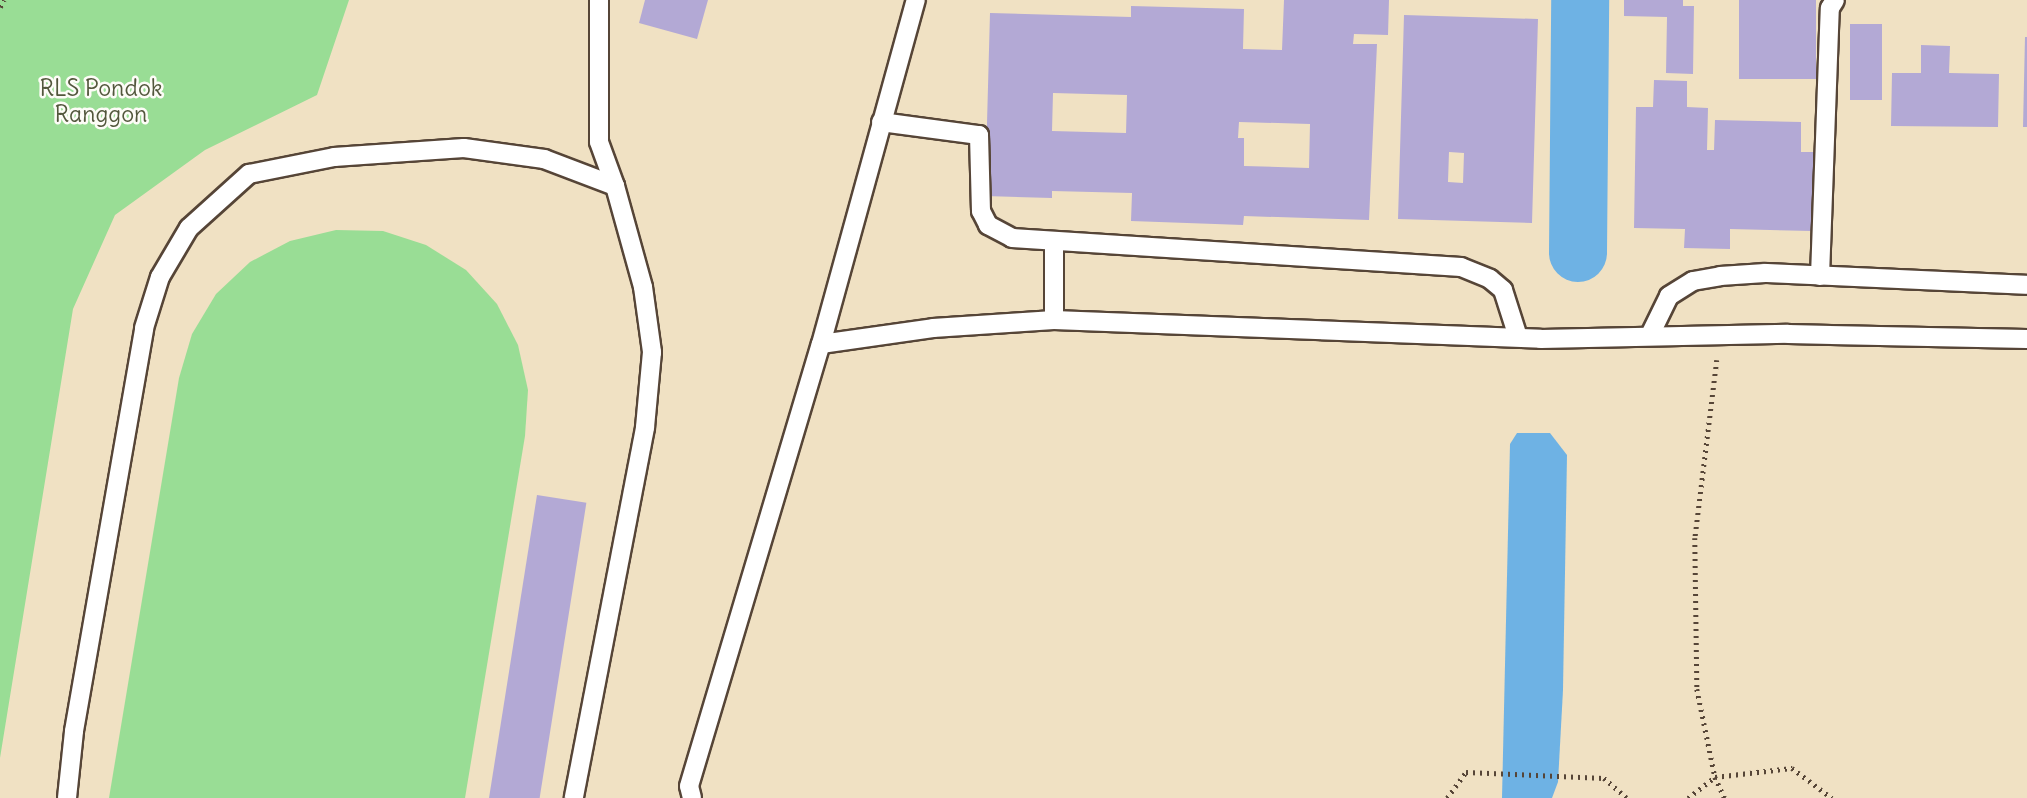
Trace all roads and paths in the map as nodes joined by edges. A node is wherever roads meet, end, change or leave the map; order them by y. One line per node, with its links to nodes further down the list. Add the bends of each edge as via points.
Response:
1 (4, 0): 5 (path)
2 (599, 0): 7 (lane, via 599,142)
3 (916, 0): 6 (lane)
4 (1835, 0): 9 (lane, via 1830,8)
5 (0, 7)
6 (881, 122): 8 (lane, via 979,135 981,211 988,225 1012,238); 16 (lane)
7 (615, 186): 18 (lane, via 544,159 464,148 334,157 249,174 189,228 160,278 144,328 74,731); 19 (lane, via 643,287 652,352 645,428)
8 (1054, 241): 11 (lane); 14 (lane, via 1461,267 1503,290)
9 (1819, 276): 10 (lane); 12 (lane, via 1747,273 1693,281 1669,296)
10 (2027, 285)
11 (1054, 320): 14 (lane); 16 (lane, via 933,328)
12 (1650, 335): 13 (lane); 14 (lane)
13 (1721, 335): 15 (lane); 17 (path, via 1695,538 1697,689)
14 (1518, 337)
15 (2027, 339)
16 (821, 344): 20 (lane, via 689,786)
17 (1715, 777): 23 (path); 24 (path); 25 (path, via 1792,768)
18 (67, 798)
19 (574, 798)
20 (692, 798)
21 (1447, 798): 22 (path, via 1466,772 1604,778)
22 (1627, 798)
23 (1688, 798)
24 (1725, 798)
25 (1832, 798)

